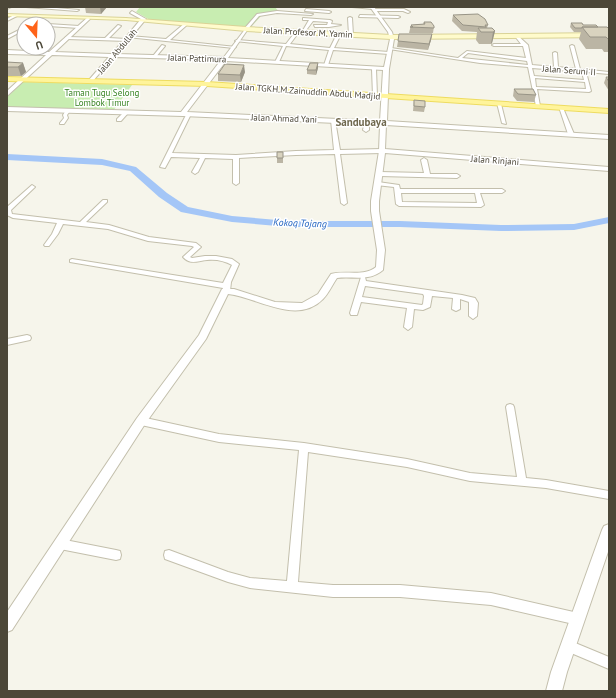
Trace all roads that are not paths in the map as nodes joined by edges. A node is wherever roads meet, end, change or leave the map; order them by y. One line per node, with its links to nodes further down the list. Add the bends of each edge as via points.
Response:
1 (28, 7): 8 (street)
2 (82, 7): 8 (street)
3 (135, 7): 10 (street)
4 (275, 7): 11 (street)
5 (331, 7): 12 (street)
6 (354, 7): 9 (street)
7 (285, 8): 12 (street)
8 (77, 10): 19 (street)
9 (375, 11): 13 (street); 16 (street); 18 (street); 44 (street)
10 (132, 12): 23 (street); 26 (street, via 143,18)
11 (278, 12): 17 (street); 34 (street, via 257,15)
12 (329, 12): 25 (street)
13 (408, 12)
14 (7, 15): 15 (main road, Jalan Profesor M. Yamin)
15 (15, 16): 19 (main road, Jalan Profesor M. Yamin); 24 (street)
16 (360, 16)
17 (312, 17): 21 (street); 25 (street); 38 (street)
18 (398, 17)
19 (67, 18): 20 (main road, Jalan Profesor M. Yamin)
20 (88, 18): 23 (main road, Jalan Profesor M. Yamin); 33 (street)
21 (300, 18)
22 (350, 18): 41 (street)
23 (126, 19): 26 (main road, Jalan Profesor M. Yamin)
24 (7, 20)
25 (324, 20): 28 (street, via 330,21)
26 (143, 21): 27 (main road, Jalan Profesor M. Yamin); 47 (street, Jalan Abdullah)
27 (186, 24): 34 (main road, Jalan Profesor M. Yamin); 49 (street)
28 (330, 25): 29 (street); 32 (street)
29 (339, 25)
30 (56, 26): 33 (street)
31 (119, 26): 48 (street)
32 (315, 26)
33 (78, 27): 46 (street)
34 (246, 29): 37 (main road, Jalan Profesor M. Yamin); 50 (street)
35 (12, 30): 36 (street)
36 (16, 30)
37 (297, 32): 38 (main road, Jalan Profesor M. Yamin); 51 (street)
38 (304, 32): 40 (main road, Jalan Profesor M. Yamin)
39 (16, 33): 45 (street)
40 (339, 34): 41 (main road, Jalan Profesor M. Yamin); 57 (street)
41 (351, 34): 44 (main road, Jalan Profesor M. Yamin)
42 (516, 35): 43 (main road, Jalan Profesor M. Yamin); 44 (main road, Jalan Profesor M. Yamin); 52 (street)
43 (608, 36)
44 (391, 37): 58 (street)
45 (7, 38)
46 (67, 38): 48 (street, Jalan Seruni II); 55 (street)
47 (127, 38): 48 (street, Jalan Seruni II); 49 (street, Jalan Seruni II); 63 (street, Jalan Abdullah)
48 (106, 39)
49 (167, 40): 50 (street, Jalan Seruni II)
50 (235, 44): 51 (street, Jalan Seruni II); 67 (street)
51 (286, 45): 57 (street, Jalan Seruni II); 68 (street)
52 (526, 45): 56 (street); 65 (street)
53 (163, 46): 64 (street)
54 (572, 46): 74 (street)
55 (56, 48)
56 (513, 49): 61 (street, via 496,45); 65 (street)
57 (331, 50): 58 (street, Jalan Seruni II); 69 (street)
58 (390, 51): 66 (street, Jalan Seruni II); 72 (street)
59 (555, 53): 73 (street)
60 (56, 54): 63 (street, Jalan Pattimura)
61 (488, 54): 65 (street); 66 (street, via 467,52)
62 (48, 56): 79 (street)
63 (114, 56): 64 (street, Jalan Pattimura); 80 (street, Jalan Abdullah)
64 (154, 57): 67 (street, Jalan Pattimura)
65 (528, 57): 70 (street)
66 (460, 58): 70 (street, Jalan Seruni II)
67 (225, 59): 68 (street, Jalan Pattimura); 82 (street)
68 (277, 62): 69 (street, Jalan Pattimura)
69 (326, 65): 71 (street, Jalan Pattimura)
70 (530, 67): 73 (street, Jalan Seruni II); 77 (street)
71 (374, 69): 72 (street, Jalan Pattimura); 85 (street)
72 (386, 69): 86 (street)
73 (556, 69): 74 (street, Jalan Seruni II)
74 (578, 70): 75 (street, Jalan Seruni II)
75 (584, 71): 76 (street, Jalan Seruni II); 81 (street)
76 (609, 73)
77 (532, 77): 81 (street); 83 (street)
78 (7, 79): 79 (main road, Jalan TGKH.M.Zainuddin Abdul Madjid)
79 (22, 80): 80 (main road, Jalan TGKH.M.Zainuddin Abdul Madjid); 84 (street)
80 (91, 81): 82 (main road, Jalan TGKH.M.Zainuddin Abdul Madjid)
81 (586, 81): 83 (street, via 588,92)
82 (207, 84): 85 (main road, Jalan TGKH.M.Zainuddin Abdul Madjid); 94 (street)
83 (534, 88): 88 (street)
84 (7, 94)
85 (375, 96): 86 (main road, Jalan TGKH.M.Zainuddin Abdul Madjid)
86 (385, 96): 87 (main road, Jalan TGKH.M.Zainuddin Abdul Madjid); 98 (street)
87 (499, 104): 88 (main road, Jalan TGKH.M.Zainuddin Abdul Madjid); 100 (street)
88 (538, 106): 89 (main road, Jalan TGKH.M.Zainuddin Abdul Madjid)
89 (561, 108): 92 (main road, Jalan TGKH.M.Zainuddin Abdul Madjid); 102 (street)
90 (7, 109): 91 (street, Jalan Ahmad Yani)
91 (68, 111): 93 (street, Jalan Ahmad Yani); 99 (street)
92 (609, 111)
93 (127, 112): 94 (street, Jalan Ahmad Yani); 95 (street)
94 (186, 114): 96 (street, Jalan Ahmad Yani); 106 (street)
95 (119, 120)
96 (333, 120): 97 (street, Jalan Ahmad Yani); 105 (street)
97 (367, 122): 98 (street, Jalan Ahmad Yani); 101 (street)
98 (383, 122): 102 (street, Jalan Ahmad Yani); 104 (street)
99 (62, 123)
100 (504, 123)
101 (366, 130)
102 (571, 134): 103 (street, Jalan Ahmad Yani)
103 (609, 137)
104 (382, 151): 105 (street); 111 (street, Jalan Rinjani); 113 (street)
105 (336, 152): 108 (street); 123 (street)
106 (169, 155): 107 (street); 110 (street)
107 (203, 156): 108 (street); 112 (street)
108 (236, 157): 116 (street)
109 (424, 160): 114 (street)
110 (163, 167)
111 (609, 169)
112 (195, 172)
113 (380, 174): 114 (street); 117 (street)
114 (427, 175): 115 (street)
115 (457, 176)
116 (236, 183)
117 (378, 184): 119 (street, via 395,185 398,187); 129 (street, via 375,201 380,268)
118 (32, 187): 124 (street)
119 (397, 191): 120 (street); 120 (street, via 399,204 481,205)
120 (477, 191): 121 (street)
121 (502, 191)
122 (105, 201): 126 (street)
123 (344, 203)
124 (8, 209): 125 (street, via 13,216)
125 (61, 222): 126 (street); 127 (street)
126 (81, 224): 130 (street, via 114,228 148,239 194,244 198,247 186,257 190,260 208,258 236,264)
127 (47, 245)
128 (72, 261): 130 (street)
129 (363, 279): 130 (street, via 344,274 334,276 319,298 309,305 302,306 280,305); 131 (street); 133 (street)
130 (225, 288): 142 (street, via 203,336)
131 (427, 294): 132 (street); 134 (street, via 426,307)
132 (457, 296): 135 (street); 137 (street, via 473,301)
133 (358, 298): 134 (street); 136 (street)
134 (411, 306): 138 (street)
135 (456, 309)
136 (354, 313)
137 (473, 316)
138 (408, 326)
139 (27, 338): 140 (street)
140 (7, 342)
141 (510, 407): 144 (street)
142 (141, 421): 143 (street, via 207,436); 147 (street)
143 (304, 448): 144 (street, via 407,463 470,477); 150 (street)
144 (522, 481): 145 (street)
145 (609, 495)
146 (609, 530): 151 (street)
147 (60, 544): 148 (street); 152 (street)
148 (116, 555)
149 (169, 556): 150 (street, via 239,581)
150 (292, 587): 151 (street, via 344,592 400,591 492,599)
151 (578, 619): 153 (street)
152 (7, 625)
153 (568, 646): 154 (street); 155 (street)
154 (609, 663)
155 (554, 691)

